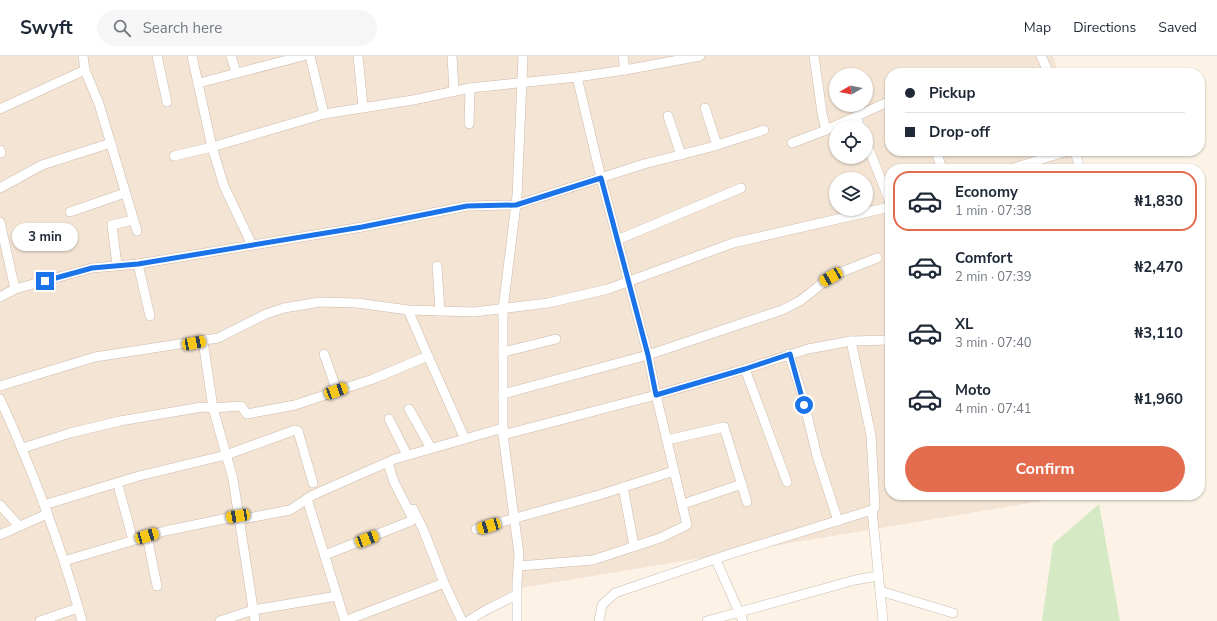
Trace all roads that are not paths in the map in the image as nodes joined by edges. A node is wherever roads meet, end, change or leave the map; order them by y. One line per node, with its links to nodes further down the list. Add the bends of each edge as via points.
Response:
1 (157, 56): 23 (street)
2 (192, 56): 19 (street)
3 (232, 56): 17 (street)
4 (303, 56): 17 (street)
5 (310, 56): 28 (street)
6 (358, 56): 25 (street)
7 (452, 56): 22 (street)
8 (523, 56): 20 (street)
9 (623, 56): 16 (street)
10 (700, 56): 16 (street)
11 (814, 56): 34 (street)
12 (1041, 56): 14 (street)
13 (85, 57): 15 (street)
14 (1047, 68)
15 (85, 70): 27 (street); 35 (street)
16 (625, 70): 18 (street)
17 (236, 72): 19 (street)
18 (577, 77): 20 (street); 44 (street)
19 (199, 83): 38 (street)
20 (523, 84): 21 (street); 49 (street)
21 (470, 88): 22 (street); 32 (street)
22 (454, 91): 25 (street)
23 (167, 102)
24 (885, 103): 30 (street)
25 (363, 107): 28 (street)
26 (705, 108): 37 (street)
27 (0, 109)
28 (324, 114): 38 (street)
29 (668, 116): 39 (street)
30 (856, 117): 31 (street); 34 (street)
31 (857, 120)
32 (469, 124)
33 (764, 130): 37 (street)
34 (826, 130): 36 (street)
35 (111, 143): 45 (street, via 42,165); 48 (street)
36 (792, 143)
37 (717, 145): 39 (street)
38 (212, 148): 40 (street); 56 (street, via 224,186)
39 (681, 155): 44 (street)
40 (174, 156)
41 (1052, 156): 43 (street)
42 (873, 160): 47 (street)
43 (1026, 164)
44 (601, 178): 49 (street); 55 (street)
45 (0, 188)
46 (741, 188): 55 (street)
47 (885, 190)
48 (125, 193): 51 (street); 52 (street)
49 (516, 205): 56 (street, via 467,206); 65 (street)
50 (885, 208): 62 (street, via 733,243)
51 (70, 212)
52 (134, 220): 54 (street); 60 (street, via 112,225)
53 (0, 222): 57 (street)
54 (137, 231)
55 (617, 240): 62 (street)
56 (252, 245): 59 (street)
57 (4, 254): 63 (street)
58 (877, 258): 76 (street, via 839,273 800,301 782,310)
59 (138, 264): 60 (street); 68 (street)
60 (117, 265): 63 (street, via 92,268)
61 (437, 266): 67 (street)
62 (629, 282): 65 (street, via 548,303); 76 (street)
63 (15, 290): 64 (street)
64 (0, 297)
65 (503, 309): 67 (street, via 474,312); 73 (street)
66 (408, 310): 67 (street); 71 (street, via 357,303 320,302 266,314 224,335); 77 (street)
67 (440, 311)
68 (150, 316)
69 (556, 339): 73 (street)
70 (885, 340): 72 (street)
71 (204, 341): 79 (street, via 95,357); 84 (street)
72 (851, 341): 75 (street); 107 (street, via 871,435 876,498 876,507)
73 (503, 352): 81 (street)
74 (324, 354): 80 (street)
75 (790, 354): 78 (street); 111 (street, via 817,456)
76 (648, 355): 81 (street); 82 (street)
77 (428, 356): 80 (street); 88 (street)
78 (745, 369): 82 (street); 96 (street)
79 (0, 386)
80 (336, 391): 84 (street, via 295,405 247,414 242,406)
81 (503, 394): 87 (street)
82 (656, 395): 87 (street); 89 (street)
83 (0, 400): 90 (street)
84 (213, 408): 90 (street, via 202,407 120,421); 92 (street)
85 (409, 409): 91 (street)
86 (389, 418): 93 (street)
87 (503, 432): 88 (street); 110 (street)
88 (465, 439): 91 (street)
89 (667, 440): 95 (street); 98 (street, via 724,427)
90 (23, 448): 105 (street)
91 (431, 448): 93 (street)
92 (226, 455): 97 (street, via 295,430 298,431); 105 (street, via 125,480); 109 (street, via 233,479)
93 (407, 455): 94 (street)
94 (388, 463): 101 (street); 118 (street, via 394,482 412,517 411,521)
95 (674, 470): 99 (street); 104 (street)
96 (787, 482)
97 (313, 483)
98 (742, 484): 102 (street); 104 (street)
99 (623, 487): 110 (street); 117 (street)
100 (119, 489): 116 (street)
101 (307, 499): 109 (street, via 290,510); 118 (street)
102 (747, 502)
103 (0, 504): 112 (street)
104 (683, 504): 117 (street, via 687,525 660,538)
105 (44, 505): 108 (street)
106 (412, 509): 123 (street, via 423,529)
107 (872, 510): 111 (street); 122 (street)
108 (47, 514): 112 (street); 120 (street)
109 (238, 518): 115 (street, via 209,521); 129 (street)
110 (515, 518): 113 (street); 121 (street)
111 (838, 521): 119 (street)
112 (19, 526): 114 (street)
113 (476, 530)
114 (0, 535)
115 (147, 536): 116 (street); 124 (street)
116 (133, 540): 120 (street)
117 (634, 546): 121 (street, via 593,560)
118 (325, 555): 126 (street)
119 (716, 560): 131 (street); 140 (street, via 615,593 602,605)
120 (64, 561): 128 (street)
121 (519, 566): 127 (street)
122 (878, 576): 125 (street); 131 (street, via 855,580)
123 (444, 583): 136 (street); 137 (street)
124 (157, 586)
125 (880, 591): 130 (street); 142 (street)
126 (337, 596): 129 (street); 136 (street)
127 (516, 596): 138 (street); 139 (street)
128 (78, 608): 132 (street); 133 (street)
129 (253, 610): 134 (street); 135 (street)
130 (952, 614)
131 (742, 616): 141 (street)
132 (40, 621)
133 (82, 621)
134 (220, 621)
135 (255, 621)
136 (345, 621)
137 (462, 621)
138 (468, 621)
139 (517, 621)
140 (599, 621)
141 (707, 621)
142 (883, 621)

